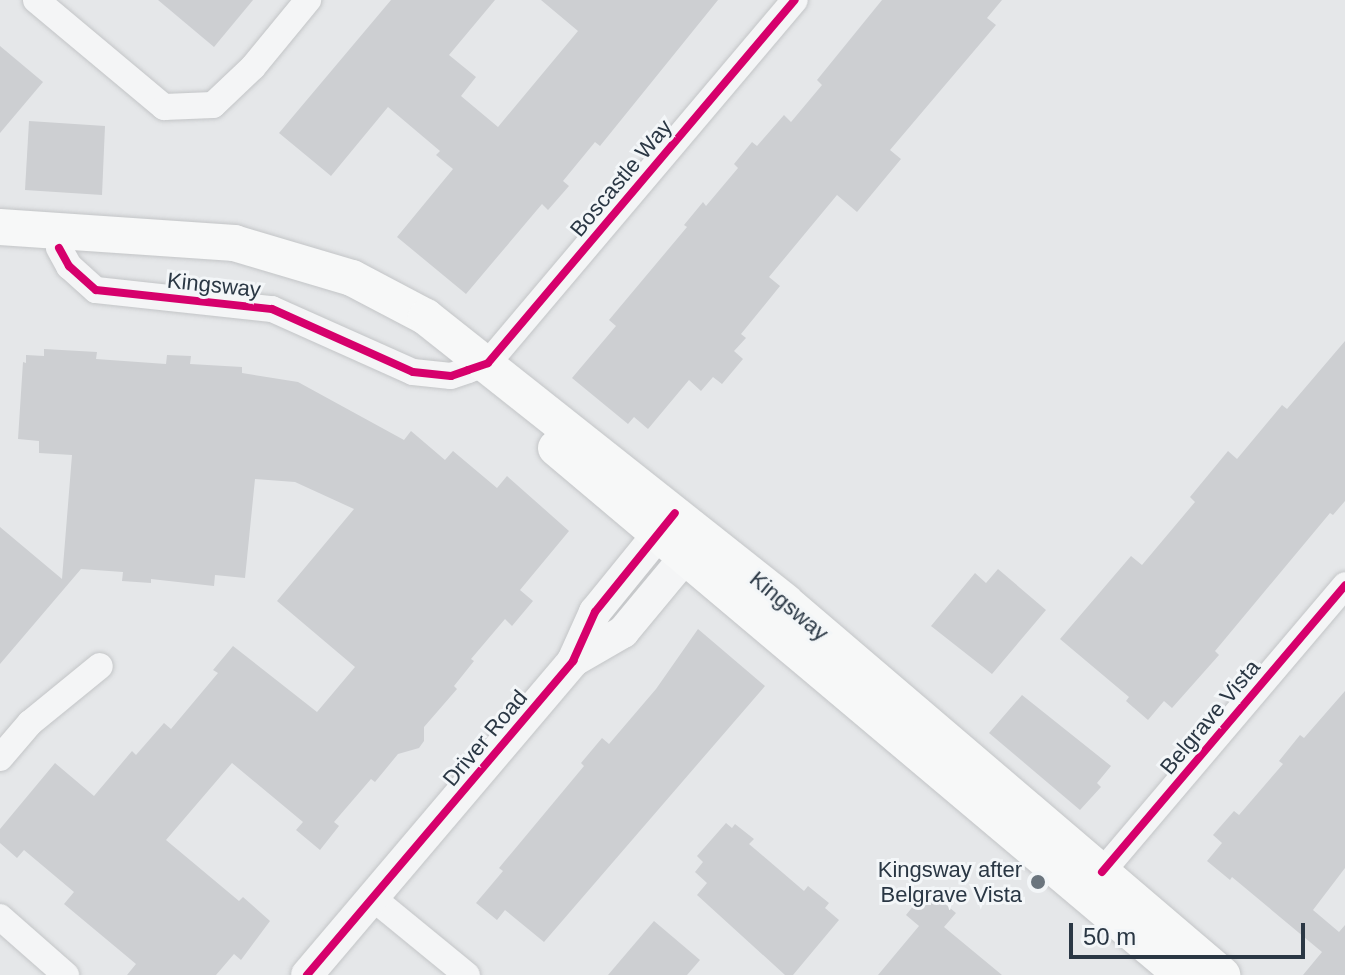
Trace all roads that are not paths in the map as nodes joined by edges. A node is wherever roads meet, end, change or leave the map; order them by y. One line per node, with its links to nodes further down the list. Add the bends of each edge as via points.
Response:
1 (36, 0): 2 (street, via 164,107 213,105 253,67)
2 (308, 0)
3 (795, 0): 6 (street, Boscastle Way)
4 (0, 227): 6 (main road, Kingsway, via 234,243 321,267 426,317)
5 (0, 246): 6 (main road, Kingsway, via 218,259 310,283 384,314)
6 (478, 367): 7 (main road, Kingsway)
7 (680, 536): 11 (main road, Kingsway, via 785,602); 12 (street, Driver Road, via 623,632 573,661); 17 (main road, Kingsway)
8 (1345, 585): 11 (street, Belgrave Vista)
9 (100, 666): 10 (street, via 30,723)
10 (0, 758)
11 (1102, 872): 18 (main road, Kingsway)
12 (374, 899): 15 (street, Driver Road); 16 (street)
13 (0, 917): 14 (street)
14 (66, 975)
15 (307, 975)
16 (467, 975)
17 (1182, 975)
18 (1222, 975)

